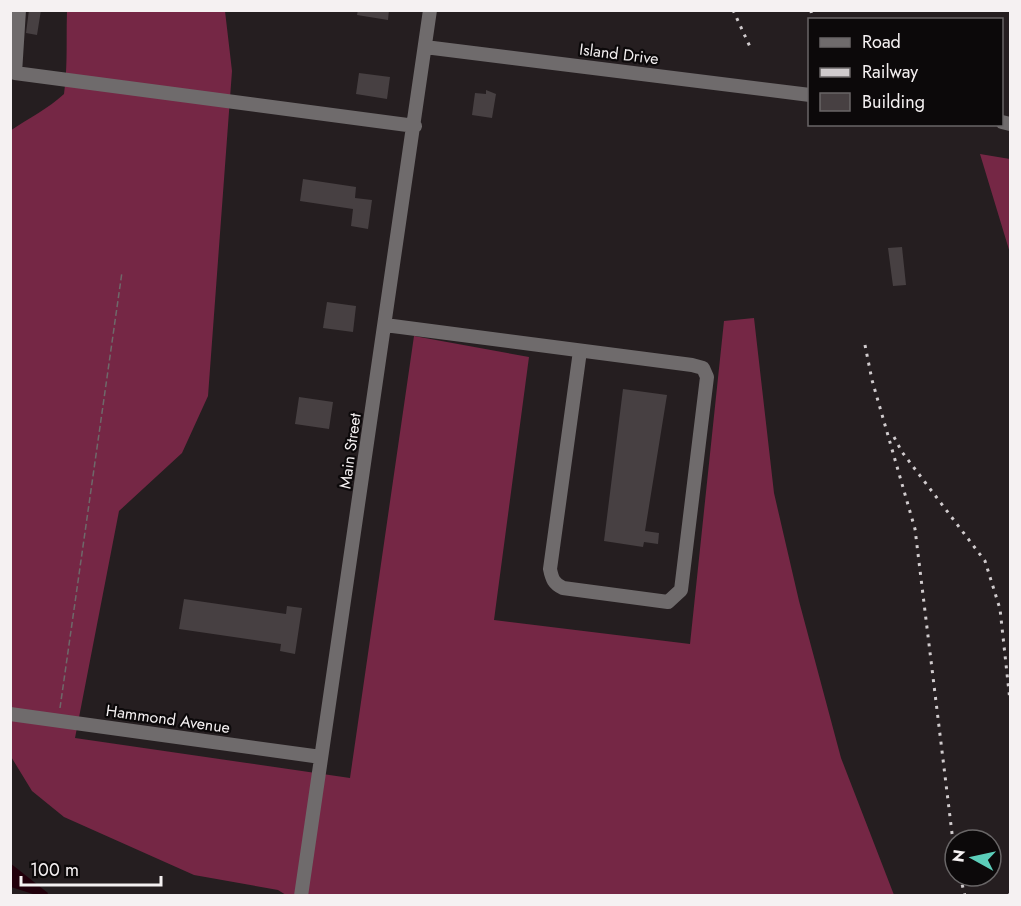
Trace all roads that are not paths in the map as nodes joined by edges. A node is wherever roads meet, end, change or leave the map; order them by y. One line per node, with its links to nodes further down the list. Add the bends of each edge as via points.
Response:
1 (19, 10): 5 (street, via 15,73)
2 (430, 10): 3 (street, Main Street)
3 (425, 47): 4 (street, Island Drive); 5 (street, Main Street)
4 (808, 95)
5 (415, 126): 6 (street, Main Street)
6 (385, 326): 7 (street); 9 (street, Main Street)
7 (580, 351): 7 (street, via 704,368 707,377 681,590 668,602 563,588 552,577)
8 (10, 714): 9 (street, Hammond Avenue)
9 (321, 757): 10 (street, Main Street)
10 (302, 896)

